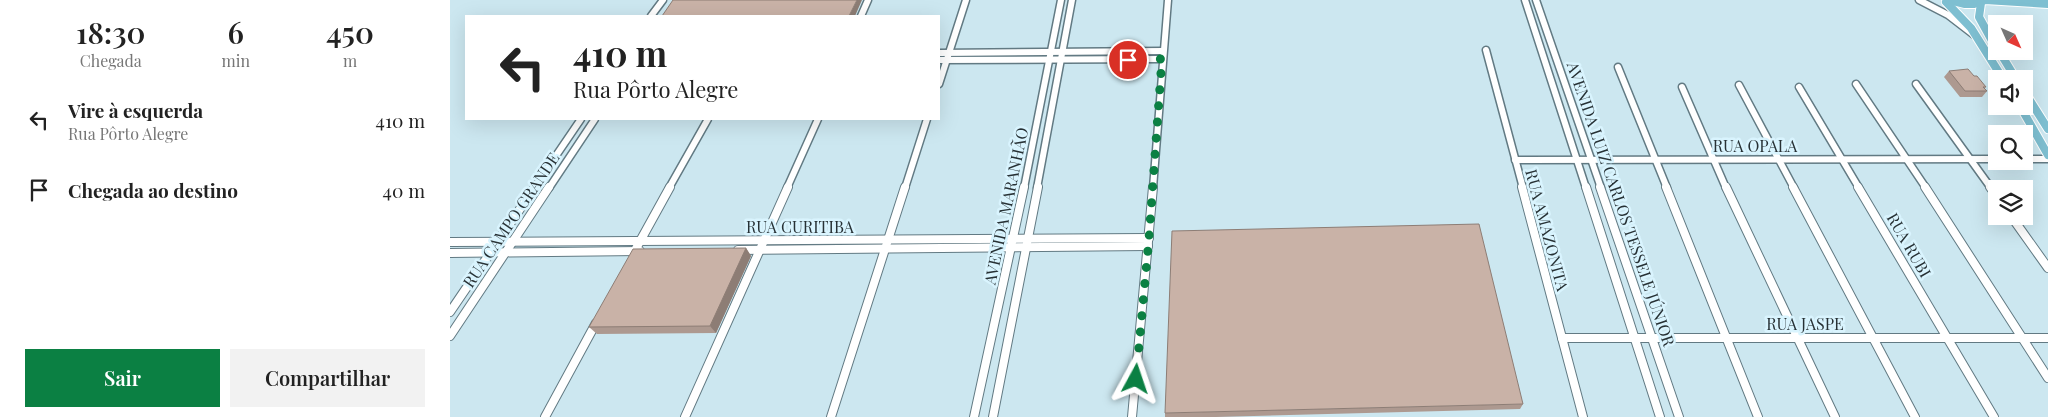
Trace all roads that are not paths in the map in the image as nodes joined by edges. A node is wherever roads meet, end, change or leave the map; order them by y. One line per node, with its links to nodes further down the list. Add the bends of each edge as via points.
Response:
1 (662, 0): 13 (street)
2 (868, 0): 14 (street)
3 (966, 0): 19 (street)
4 (1061, 0): 21 (street, AVENIDA MARANHÃO)
5 (1072, 0): 22 (street, AVENIDA MARANHÃO)
6 (1168, 0): 20 (street)
7 (1525, 0): 52 (street, AVENIDA LUIZ CARLOS TESSELE JÚNIOR)
8 (1536, 0): 53 (street, AVENIDA LUIZ CARLOS TESSELE JÚNIOR)
9 (1920, 0): 16 (street, via 1948,15)
10 (1946, 1): 11 (main road, via 1965,4); 16 (main road)
11 (1983, 1): 12 (main road); 15 (main road, via 1979,17)
12 (2048, 4)
13 (652, 15)
14 (861, 15)
15 (1988, 33)
16 (1983, 43): 26 (main road)
17 (1486, 50): 51 (street, RUA AMAZONITA)
18 (940, 53): 19 (street)
19 (949, 53): 21 (street); 24 (street)
20 (1162, 55): 22 (street); 66 (street)
21 (1050, 56): 22 (street); 24 (street); 57 (street, AVENIDA MARANHÃO)
22 (1061, 56): 58 (street, AVENIDA MARANHÃO)
23 (940, 60): 24 (street)
24 (946, 60): 27 (street)
25 (1618, 67): 54 (street)
26 (1998, 70)
27 (940, 81)
28 (1856, 84): 46 (street)
29 (1916, 84): 47 (street)
30 (1739, 85): 44 (street)
31 (1682, 87): 43 (street)
32 (1799, 87): 45 (street, RUA RUBI)
33 (2033, 106): 41 (main road)
34 (2025, 115): 40 (main road)
35 (580, 120): 63 (street, RUA CAMPO GRANDE)
36 (594, 120): 64 (street, RUA CAMPO GRANDE)
37 (707, 120): 61 (street)
38 (818, 120): 59 (street)
39 (928, 120): 60 (street)
40 (2034, 130): 41 (main road); 42 (main road)
41 (2048, 130)
42 (2048, 155)
43 (1712, 159): 44 (street, RUA OPALA); 54 (street, RUA OPALA); 87 (street)
44 (1779, 159): 45 (street, RUA OPALA); 88 (street)
45 (1844, 159): 46 (street, RUA OPALA); 89 (street, RUA RUBI)
46 (1907, 159): 47 (street, RUA OPALA); 90 (street)
47 (1970, 159): 48 (street, RUA OPALA); 55 (street)
48 (1988, 159)
49 (2033, 159): 50 (street)
50 (2048, 159)
51 (1515, 160): 52 (street, RUA OPALA); 83 (street, RUA AMAZONITA)
52 (1577, 160): 53 (street, RUA OPALA); 84 (street, AVENIDA LUIZ CARLOS TESSELE JÚNIOR)
53 (1591, 160): 54 (street, RUA OPALA); 85 (street, AVENIDA LUIZ CARLOS TESSELE JÚNIOR)
54 (1655, 160): 86 (street)
55 (1988, 184)
56 (2017, 225): 79 (street)
57 (1014, 239): 58 (street, RUA CURITIBA); 60 (street, RUA CURITIBA); 67 (street, AVENIDA MARANHÃO)
58 (1028, 239): 66 (street, RUA CURITIBA); 68 (street, AVENIDA MARANHÃO)
59 (765, 240): 60 (street, RUA CURITIBA); 61 (street, RUA CURITIBA); 71 (street)
60 (888, 240): 69 (street)
61 (641, 241): 65 (street, RUA CURITIBA); 72 (street)
62 (450, 242): 63 (street, RUA CURITIBA)
63 (498, 242): 64 (street, RUA CURITIBA); 74 (street, RUA CAMPO GRANDE)
64 (514, 242): 65 (street, RUA CURITIBA); 75 (street, RUA CAMPO GRANDE)
65 (546, 242): 76 (street)
66 (1149, 242): 68 (street, RUA CURITIBA); 98 (street)
67 (1012, 248): 68 (street, RUA CURITIBA); 69 (street, RUA CURITIBA); 96 (street, AVENIDA MARANHÃO)
68 (1026, 248): 97 (street, AVENIDA MARANHÃO)
69 (885, 249): 71 (street, RUA CURITIBA); 95 (street)
70 (732, 250): 71 (street, RUA CURITIBA)
71 (760, 250): 94 (street)
72 (635, 251): 73 (street); 76 (street); 78 (street)
73 (645, 251)
74 (490, 252): 75 (street); 77 (street); 80 (street, RUA CAMPO GRANDE)
75 (507, 252): 76 (street); 82 (street, RUA CAMPO GRANDE)
76 (539, 252)
77 (450, 253)
78 (630, 260)
79 (2048, 268)
80 (450, 312)
81 (602, 312): 93 (street)
82 (450, 336)
83 (1562, 338): 84 (street, RUA JASPE); 99 (street, RUA AMAZONITA)
84 (1634, 338): 85 (street, RUA JASPE); 100 (street, AVENIDA LUIZ CARLOS TESSELE JÚNIOR)
85 (1652, 338): 86 (street, RUA JASPE); 101 (street, AVENIDA LUIZ CARLOS TESSELE JÚNIOR)
86 (1726, 338): 87 (street, RUA JASPE); 102 (street)
87 (1799, 338): 88 (street, RUA JASPE); 103 (street)
88 (1874, 338): 89 (street, RUA JASPE); 104 (street)
89 (1947, 338): 90 (street, RUA JASPE); 105 (street, RUA RUBI)
90 (2022, 338): 91 (street, RUA JASPE); 92 (street)
91 (2048, 338)
92 (2048, 378)
93 (545, 417)
94 (686, 417)
95 (831, 417)
96 (974, 417)
97 (993, 417)
98 (1132, 417)
99 (1583, 417)
100 (1660, 417)
101 (1679, 417)
102 (1758, 417)
103 (1835, 417)
104 (1915, 417)
105 (1994, 417)

